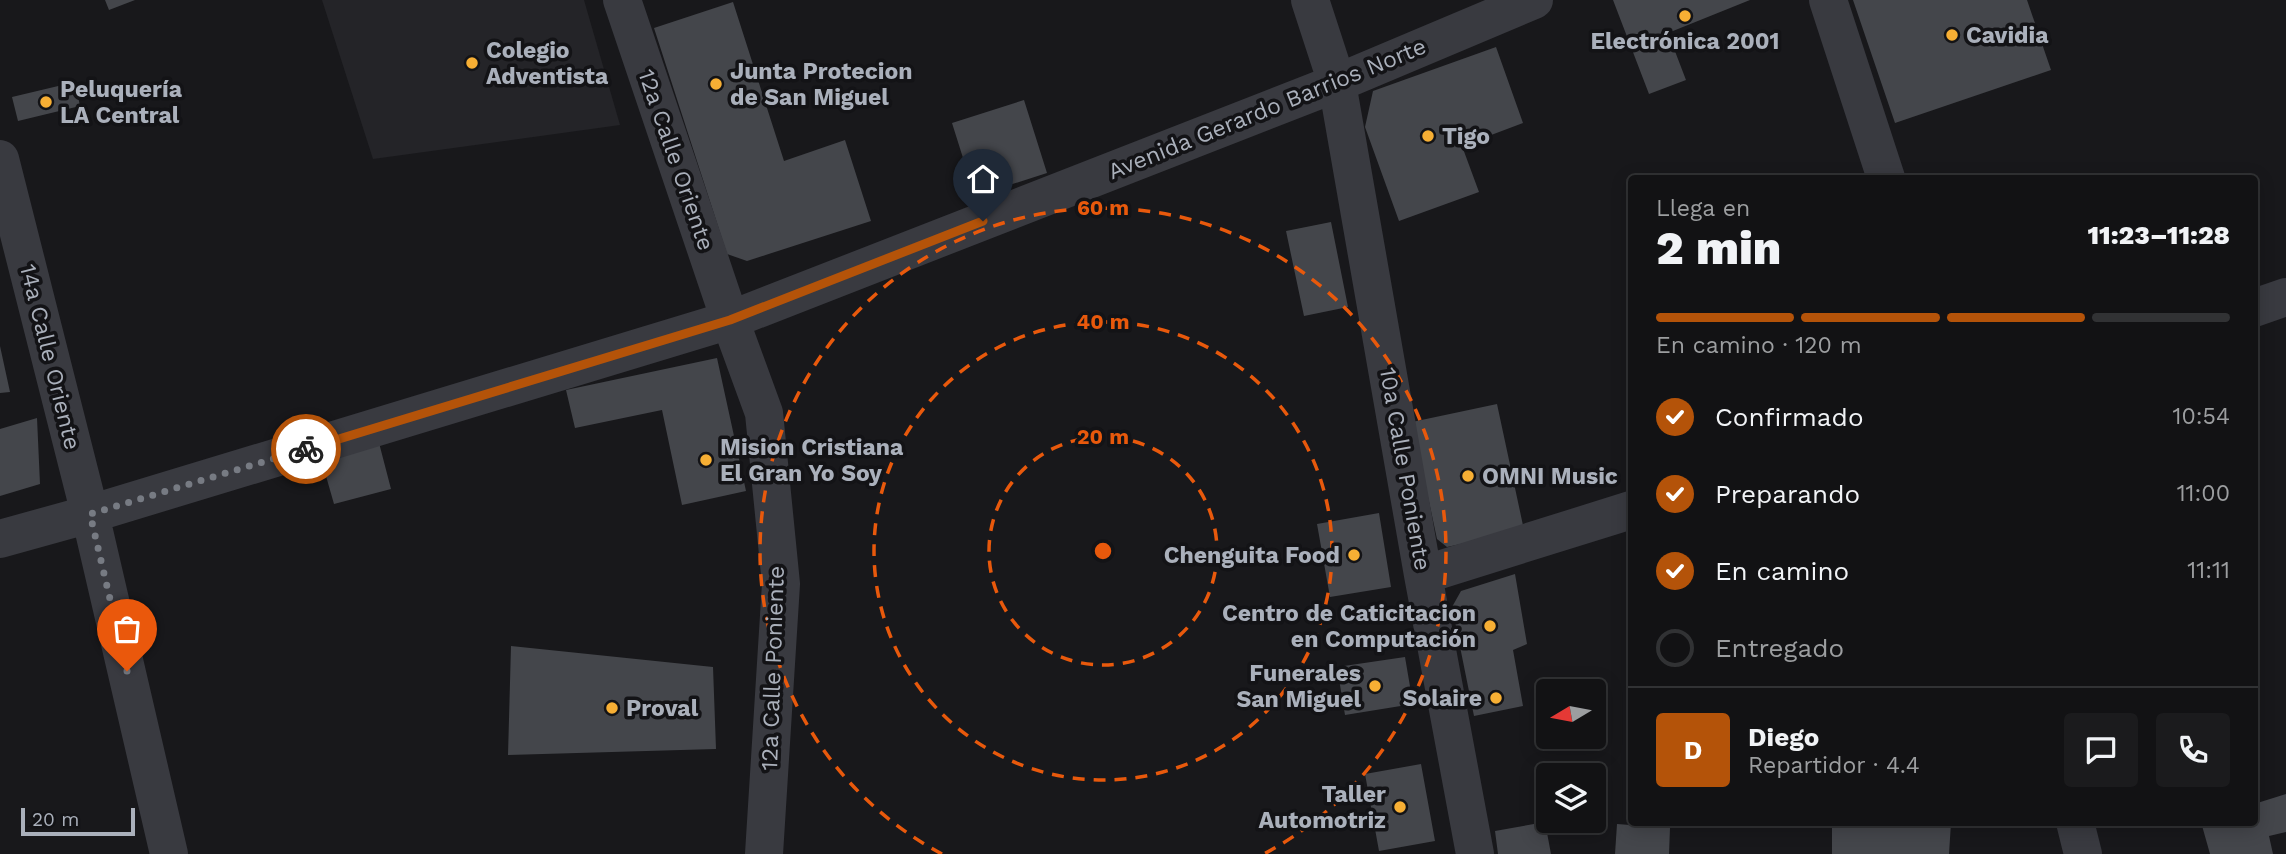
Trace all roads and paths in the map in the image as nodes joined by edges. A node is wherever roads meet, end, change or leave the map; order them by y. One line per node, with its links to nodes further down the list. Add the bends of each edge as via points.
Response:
1 (622, 0): 10 (street, 12a Calle Oriente)
2 (1310, 0): 5 (street, 10a Calle Poniente)
3 (1534, 0): 5 (street, Avenida Gerardo Barrios Norte)
4 (1828, 0): 7 (street)
5 (1336, 83): 10 (street, Avenida Gerardo Barrios Norte); 14 (street, 10a Calle Poniente)
6 (0, 159): 12 (street, 14a Calle Oriente)
7 (1885, 175)
8 (2286, 297): 9 (street)
9 (2258, 306)
10 (730, 320): 12 (street, Avenida Gerardo Barrios Norte); 17 (street, 12a Calle Poniente, via 764,413 781,584)
11 (1628, 511): 14 (street)
12 (90, 514): 13 (street, Avenida Gerardo Barrios Norte); 16 (street, 14a Calle Oriente)
13 (0, 539)
14 (1423, 575): 18 (street, 10a Calle Poniente)
15 (2076, 826): 19 (street)
16 (169, 854)
17 (764, 854)
18 (1475, 854)
19 (2083, 854)

